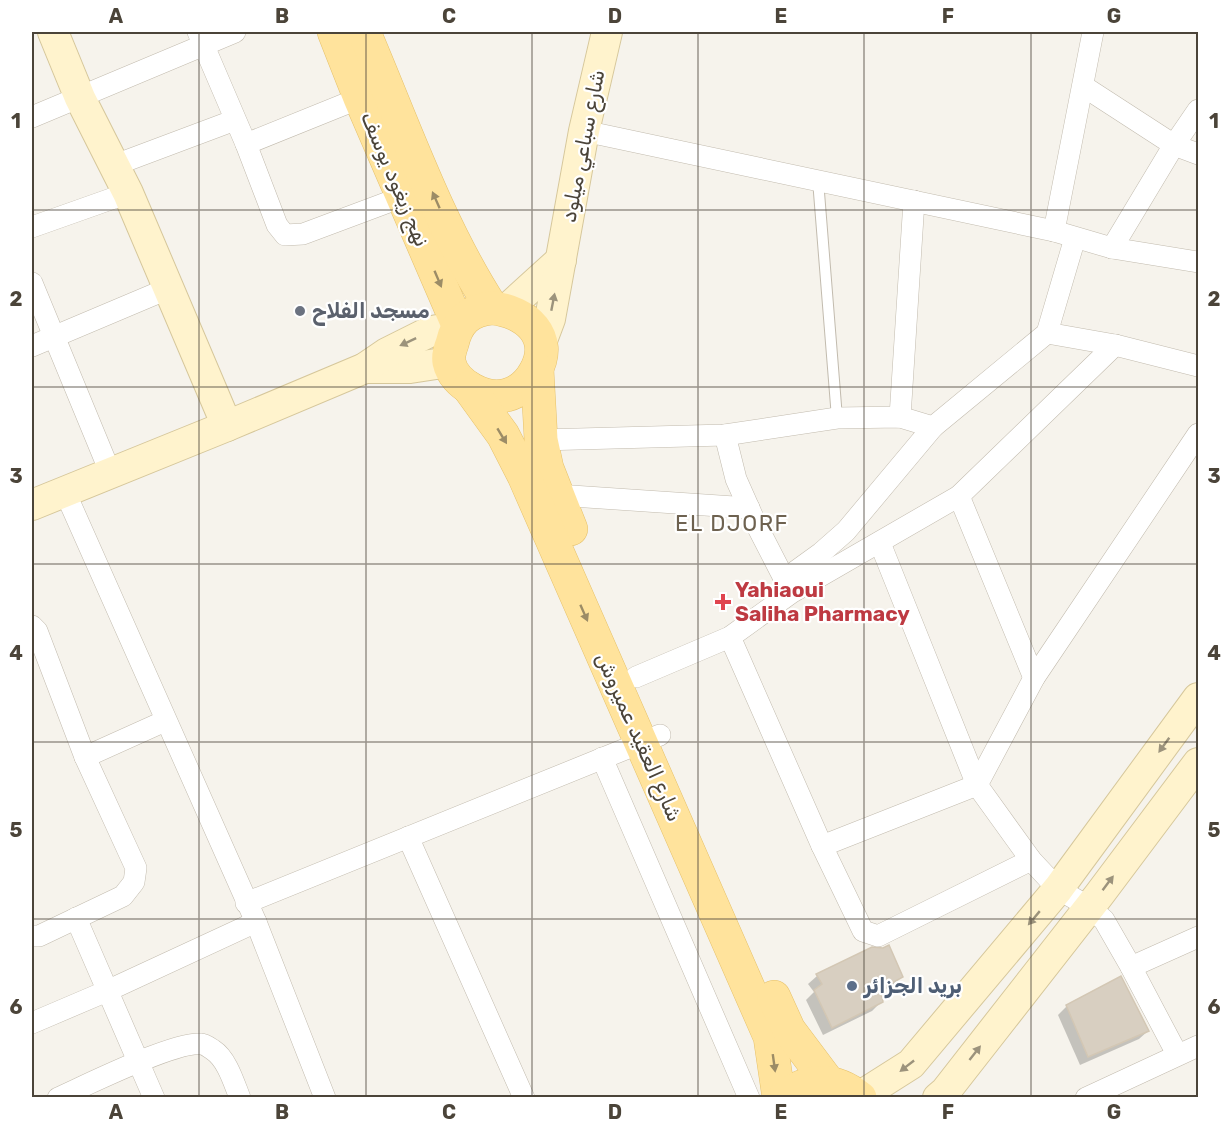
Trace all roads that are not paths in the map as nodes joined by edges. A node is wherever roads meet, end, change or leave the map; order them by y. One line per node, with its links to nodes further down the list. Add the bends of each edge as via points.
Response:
1 (53, 32): 9 (street)
2 (235, 32): 7 (street)
3 (334, 32): 10 (main road, نهج زيغود يوسف)
4 (364, 32): 30 (main road, نهج زيغود يوسف, one-way to 4, via 469,272)
5 (607, 32): 14 (street, شارع سباعي ميلود)
6 (1093, 32): 8 (street)
7 (200, 38): 9 (street); 13 (street)
8 (1083, 86): 16 (street); 24 (street)
9 (80, 98): 12 (street); 18 (street)
10 (360, 98): 15 (street); 21 (main road, نهج زيغود يوسف)
11 (1198, 110): 16 (street)
12 (32, 117)
13 (236, 120): 15 (street); 18 (street)
14 (584, 131): 19 (street); 26 (street, شارع سباعي ميلود)
15 (246, 144): 21 (street, via 277,225 285,235 303,234)
16 (1173, 145): 17 (street); 25 (street)
17 (1198, 154)
18 (115, 165): 20 (street)
19 (818, 180): 22 (street); 40 (lane)
20 (128, 193): 23 (street); 29 (street)
21 (402, 197): 33 (main road, نهج زيغود يوسف, one-way to 33)
22 (914, 201): 24 (street); 39 (street)
23 (32, 226)
24 (1064, 234): 25 (street); 31 (street)
25 (1112, 248): 27 (street)
26 (561, 260): 30 (street); 36 (street, شارع سباعي ميلود, one-way to 26)
27 (1198, 262)
28 (32, 283): 32 (street)
29 (167, 289): 32 (street); 41 (street)
30 (499, 308): 33 (main road, via 472,313); 36 (main road, via 528,321 536,331)
31 (1047, 333): 34 (street); 42 (street)
32 (54, 336): 35 (street); 46 (street)
33 (454, 340): 38 (main road, via 458,377); 41 (street, via 410,368 365,368)
34 (1115, 345): 37 (street); 49 (street)
35 (32, 346)
36 (539, 356): 38 (main road, via 530,381 508,395 494,397); 45 (main road, شارع العقيد عميروش)
37 (1198, 366)
38 (469, 388): 60 (main road, شارع العقيد عميروش, one-way to 60, via 503,435)
39 (900, 417): 40 (street); 42 (street)
40 (837, 418): 44 (street)
41 (227, 426): 46 (street)
42 (933, 428): 53 (street, via 846,531)
43 (1198, 434): 57 (street)
44 (725, 435): 45 (street); 51 (street, via 736,479)
45 (541, 440): 48 (main road, شارع العقيد عميروش)
46 (110, 472): 47 (street)
47 (65, 492): 50 (street); 59 (street)
48 (557, 495): 51 (street); 56 (main road, شارع العقيد عميروش)
49 (959, 496): 52 (street); 57 (street)
50 (32, 505)
51 (749, 508): 53 (street)
52 (880, 543): 53 (street); 64 (street)
53 (788, 586): 55 (street)
54 (32, 626): 61 (street)
55 (730, 637): 56 (street); 66 (street)
56 (636, 677): 60 (main road, شارع العقيد عميروش)
57 (1034, 678): 64 (street)
58 (1198, 698): 68 (street, one-way to 68)
59 (165, 722): 61 (street); 69 (street)
60 (651, 738): 62 (street); 81 (main road, شارع العقيد عميروش, via 702,836 789,1030); 89 (main road, شارع العقيد عميروش, one-way to 89, via 770,1037)
61 (84, 757): 71 (street, via 136,875 123,896)
62 (602, 758): 65 (street); 88 (street)
63 (1198, 764): 70 (street, one-way to 63)
64 (977, 784): 66 (street); 67 (street)
65 (408, 837): 69 (street); 87 (street)
66 (822, 846): 67 (street, via 858,924 863,931 878,936)
67 (1031, 860): 68 (street)
68 (1058, 890): 70 (street); 82 (street, one-way to 82, via 911,1064)
69 (246, 903): 72 (street)
70 (1089, 907): 75 (street, via 1104,920); 91 (street, one-way to 70)
71 (76, 918): 73 (street); 76 (street)
72 (256, 922): 76 (street); 86 (street)
73 (32, 936)
74 (1198, 937): 75 (street)
75 (1131, 967): 79 (street)
76 (107, 991): 77 (street); 80 (street)
77 (32, 1023)
78 (1198, 1046): 79 (street)
79 (1177, 1054): 92 (street)
80 (138, 1063): 83 (street); 84 (street); 85 (street, via 184,1046 202,1044 216,1051 225,1063)
81 (828, 1082): 82 (main road); 90 (main road, via 810,1083)
82 (860, 1097)
83 (58, 1098)
84 (154, 1098)
85 (240, 1098)
86 (325, 1098)
87 (524, 1098)
88 (749, 1098)
89 (779, 1098)
90 (784, 1098)
91 (938, 1098)
92 (1086, 1098)

